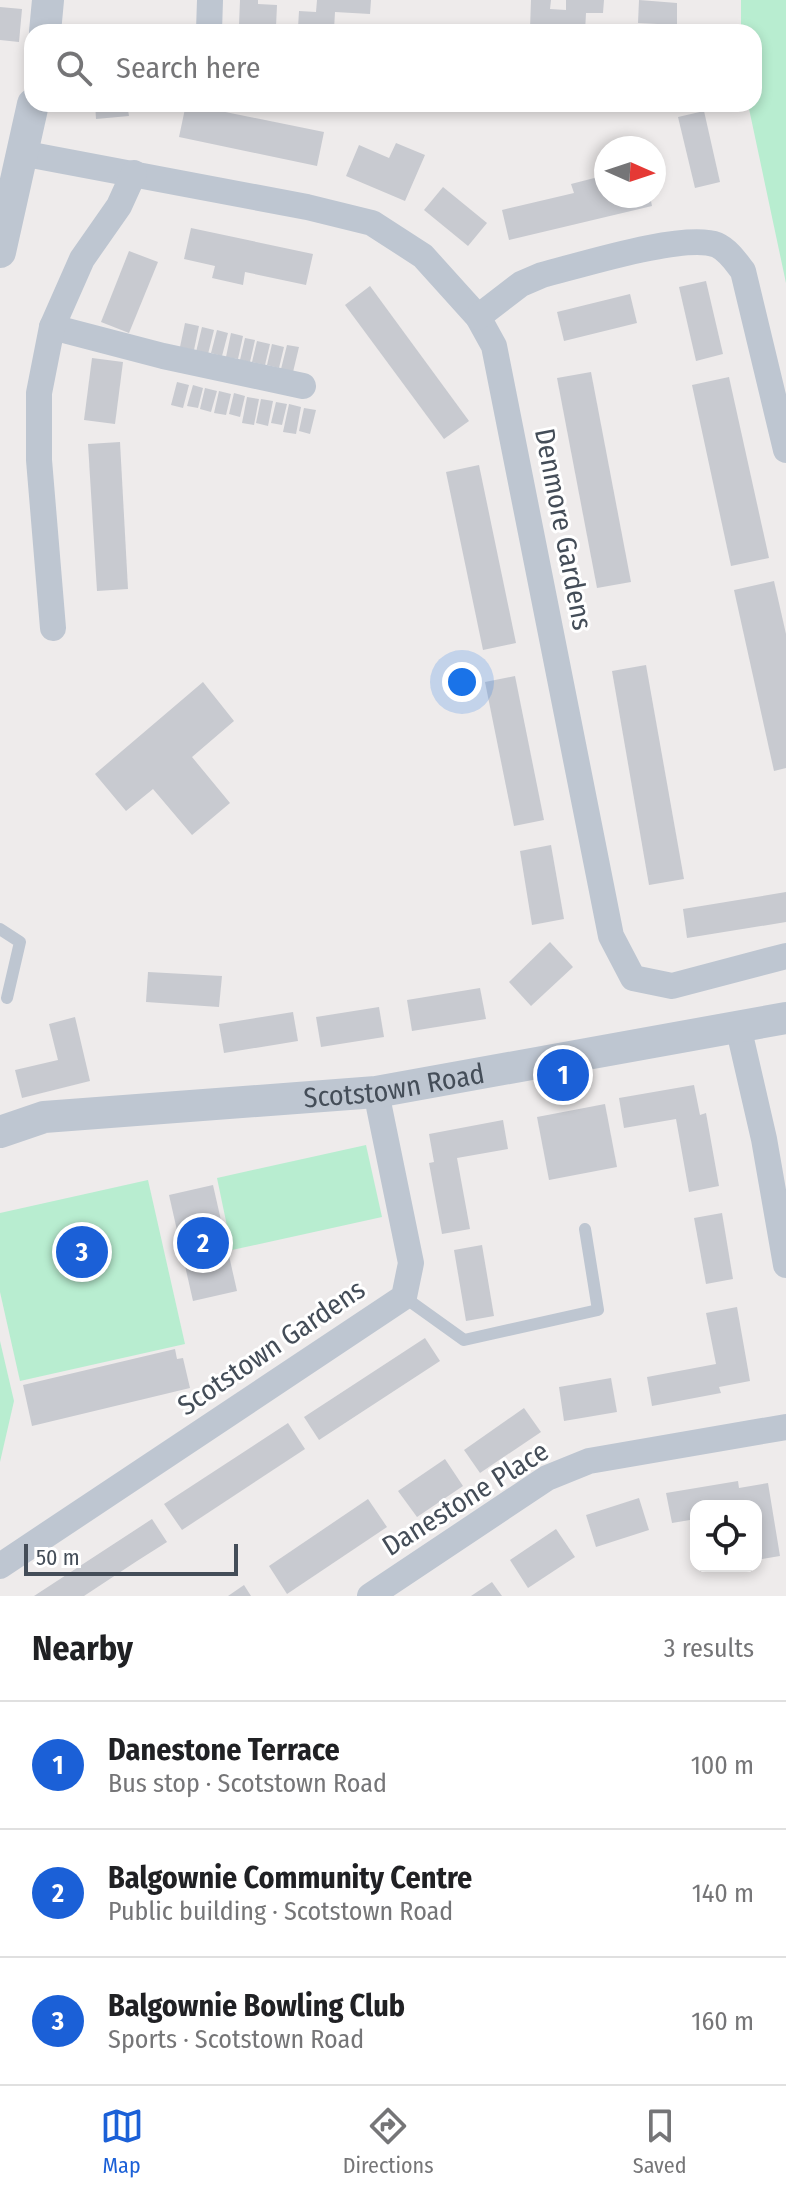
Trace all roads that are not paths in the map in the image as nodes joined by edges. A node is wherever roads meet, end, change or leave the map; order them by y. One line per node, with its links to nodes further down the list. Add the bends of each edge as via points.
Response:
1 (48, 0): 3 (street)
2 (210, 0): 4 (street)
3 (46, 24)
4 (209, 24)
5 (31, 112): 6 (street)
6 (21, 153): 7 (street, Denmore Gardens); 8 (street)
7 (134, 173): 9 (street, Denmore Gardens, via 372,223 423,256); 10 (street, via 119,206 82,259)
8 (0, 252)
9 (478, 317): 12 (street, via 542,275 681,242 717,245 743,271); 15 (street, Denmore Gardens, via 494,346 502,380 611,936 633,978 672,986)
10 (52, 327): 11 (street); 13 (street, via 37,428)
11 (303, 386)
12 (786, 450)
13 (53, 628)
14 (0, 929): 16 (lane, via 20,942)
15 (786, 956)
16 (7, 998)
17 (786, 1018): 18 (street, Scotstown Road)
18 (738, 1026): 19 (street, Scotstown Road); 22 (street)
19 (376, 1092): 21 (street, Scotstown Road, via 44,1117); 25 (street, Scotstown Gardens, via 411,1263)
20 (786, 1125): 22 (street)
21 (0, 1132)
22 (764, 1139): 24 (street)
23 (585, 1229): 25 (lane, via 598,1310 464,1340)
24 (786, 1265)
25 (404, 1297): 27 (street, Scotstown Gardens)
26 (786, 1427): 28 (street, Danestone Place, via 589,1461 547,1478)
27 (0, 1566)
28 (370, 1596)

